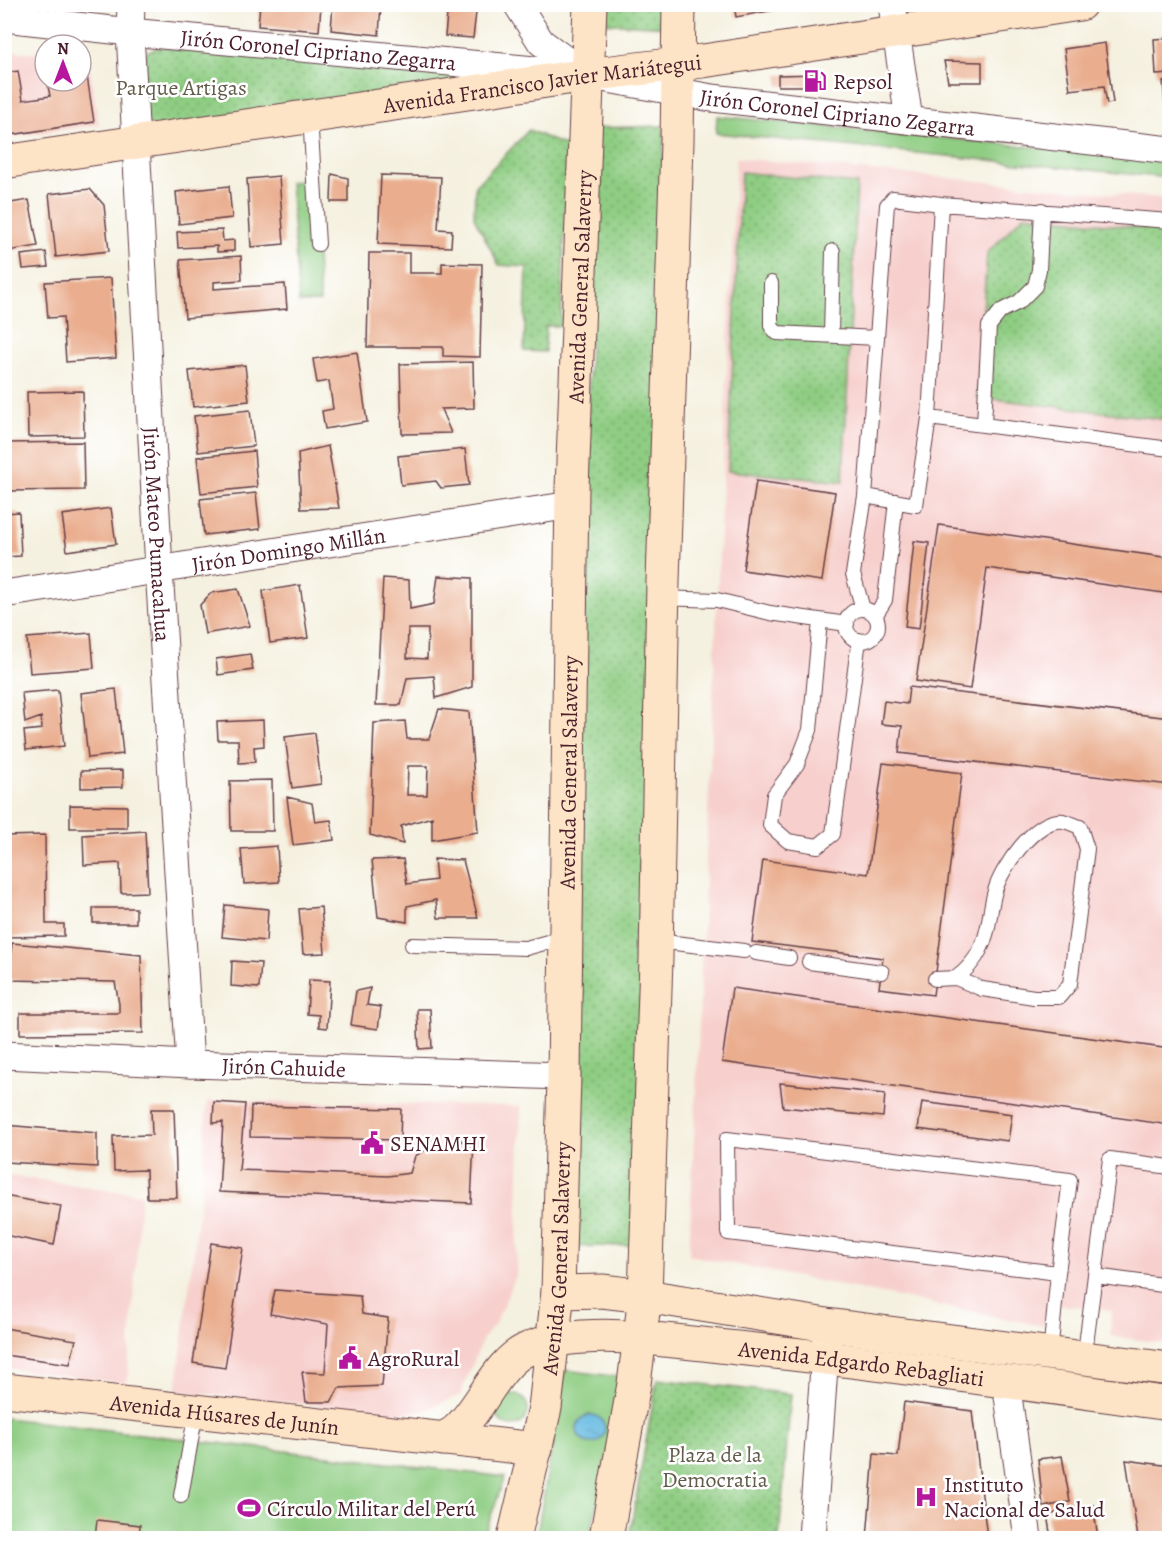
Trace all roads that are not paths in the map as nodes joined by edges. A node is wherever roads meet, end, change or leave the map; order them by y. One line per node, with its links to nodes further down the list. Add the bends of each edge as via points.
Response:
1 (130, 4): 8 (street, Jirón Mateo Pumacahua)
2 (517, 4): 9 (street, via 541,42)
3 (590, 4): 9 (main road, Avenida General Salaverry)
4 (679, 4): 10 (main road)
5 (1080, 4): 7 (main road, Avenida Francisco Javier Mariátegui)
6 (4, 18): 8 (street, Jirón Coronel Cipriano Zegarra)
7 (894, 18): 10 (main road, Avenida Francisco Javier Mariátegui); 12 (street)
8 (130, 32): 9 (street, Jirón Coronel Cipriano Zegarra); 13 (street, Jirón Mateo Pumacahua)
9 (587, 75): 10 (main road, Avenida Francisco Javier Mariátegui); 11 (main road, Avenida Francisco Javier Mariátegui); 29 (main road, Avenida General Salaverry)
10 (678, 77): 12 (street, Jirón Coronel Cipriano Zegarra, via 712,98); 32 (main road)
11 (310, 116): 13 (main road, Avenida Francisco Javier Mariátegui); 19 (lane)
12 (909, 120): 14 (street, Jirón Coronel Cipriano Zegarra)
13 (137, 142): 15 (main road, Avenida Francisco Javier Mariátegui); 30 (street, Jirón Mateo Pumacahua)
14 (1170, 150)
15 (4, 162)
16 (941, 204): 17 (lane); 23 (lane, via 893,198 887,205); 24 (lane)
17 (1042, 210): 18 (lane); 25 (lane, via 1035,286 1019,302 1001,311 989,326)
18 (1170, 220)
19 (318, 244)
20 (833, 251): 22 (lane)
21 (771, 283): 22 (lane, via 773,330)
22 (831, 335): 23 (lane)
23 (877, 338): 27 (lane)
24 (929, 418): 25 (lane); 28 (lane, via 916,504)
25 (984, 424): 26 (lane)
26 (1170, 449)
27 (866, 496): 28 (lane); 33 (lane, via 853,574)
28 (896, 501): 34 (lane, via 885,600)
29 (571, 505): 30 (street, Jirón Domingo Millán); 38 (main road, Avenida General Salaverry)
30 (159, 569): 31 (street, Jirón Domingo Millán); 47 (street, Jirón Mateo Pumacahua)
31 (4, 594)
32 (662, 598): 35 (lane, via 717,600); 39 (main road)
33 (863, 609): 34 (lane); 36 (lane, via 853,612)
34 (875, 616): 37 (lane, via 878,626 874,635)
35 (820, 621): 36 (lane); 37 (lane, via 810,730 797,764 774,795 770,825 788,841 818,846 833,834)
36 (847, 624): 37 (lane, via 850,634)
37 (859, 640)
38 (566, 936): 40 (lane, via 526,948); 48 (main road, Avenida General Salaverry)
39 (655, 940): 41 (lane); 54 (main road)
40 (412, 945)
41 (789, 958)
42 (809, 962): 43 (lane)
43 (882, 972)
44 (956, 978): 44 (lane, via 982,989 1034,997 1059,997 1070,984 1088,849 1080,827 1061,821 1040,827 1005,866 981,949 970,967); 45 (lane)
45 (935, 979)
46 (4, 1055): 47 (street, Jirón Cahuide)
47 (190, 1064): 48 (street, Jirón Cahuide)
48 (564, 1076): 53 (main road, Avenida General Salaverry)
49 (1170, 1167): 51 (lane, via 1110,1159)
50 (1058, 1273): 50 (lane, via 1070,1180 727,1139 728,1233); 58 (lane)
51 (1095, 1276): 52 (lane); 61 (lane)
52 (1170, 1286)
53 (558, 1292): 54 (main road, Avenida Edgardo Rebagliati, via 602,1291); 57 (main road, Avenida General Salaverry)
54 (645, 1296): 55 (main road, Avenida Edgardo Rebagliati); 56 (main road)
55 (827, 1325): 58 (main road, Avenida Edgardo Rebagliati); 59 (street)
56 (641, 1339): 57 (main road, Avenida Edgardo Rebagliati, via 597,1336); 59 (main road, Avenida Edgardo Rebagliati); 70 (main road)
57 (554, 1340): 66 (main road, via 522,1351 458,1429); 67 (main road, Avenida General Salaverry)
58 (1050, 1354): 61 (main road, Avenida Edgardo Rebagliati)
59 (825, 1357): 62 (main road, Avenida Edgardo Rebagliati); 71 (street)
60 (1170, 1369): 61 (main road, Avenida Edgardo Rebagliati)
61 (1082, 1375): 62 (main road, Avenida Edgardo Rebagliati); 64 (main road, Avenida Edgardo Rebagliati)
62 (1006, 1382): 72 (street)
63 (4, 1390): 65 (main road, Avenida Húsares de Junín)
64 (1170, 1404)
65 (196, 1412): 66 (main road, Avenida Húsares de Junín); 68 (lane)
66 (443, 1440): 67 (main road, Avenida Húsares de Junín)
67 (536, 1449): 69 (main road, Avenida General Salaverry)
68 (181, 1496)
69 (514, 1539)
70 (606, 1539)
71 (812, 1539)
72 (1028, 1539)

